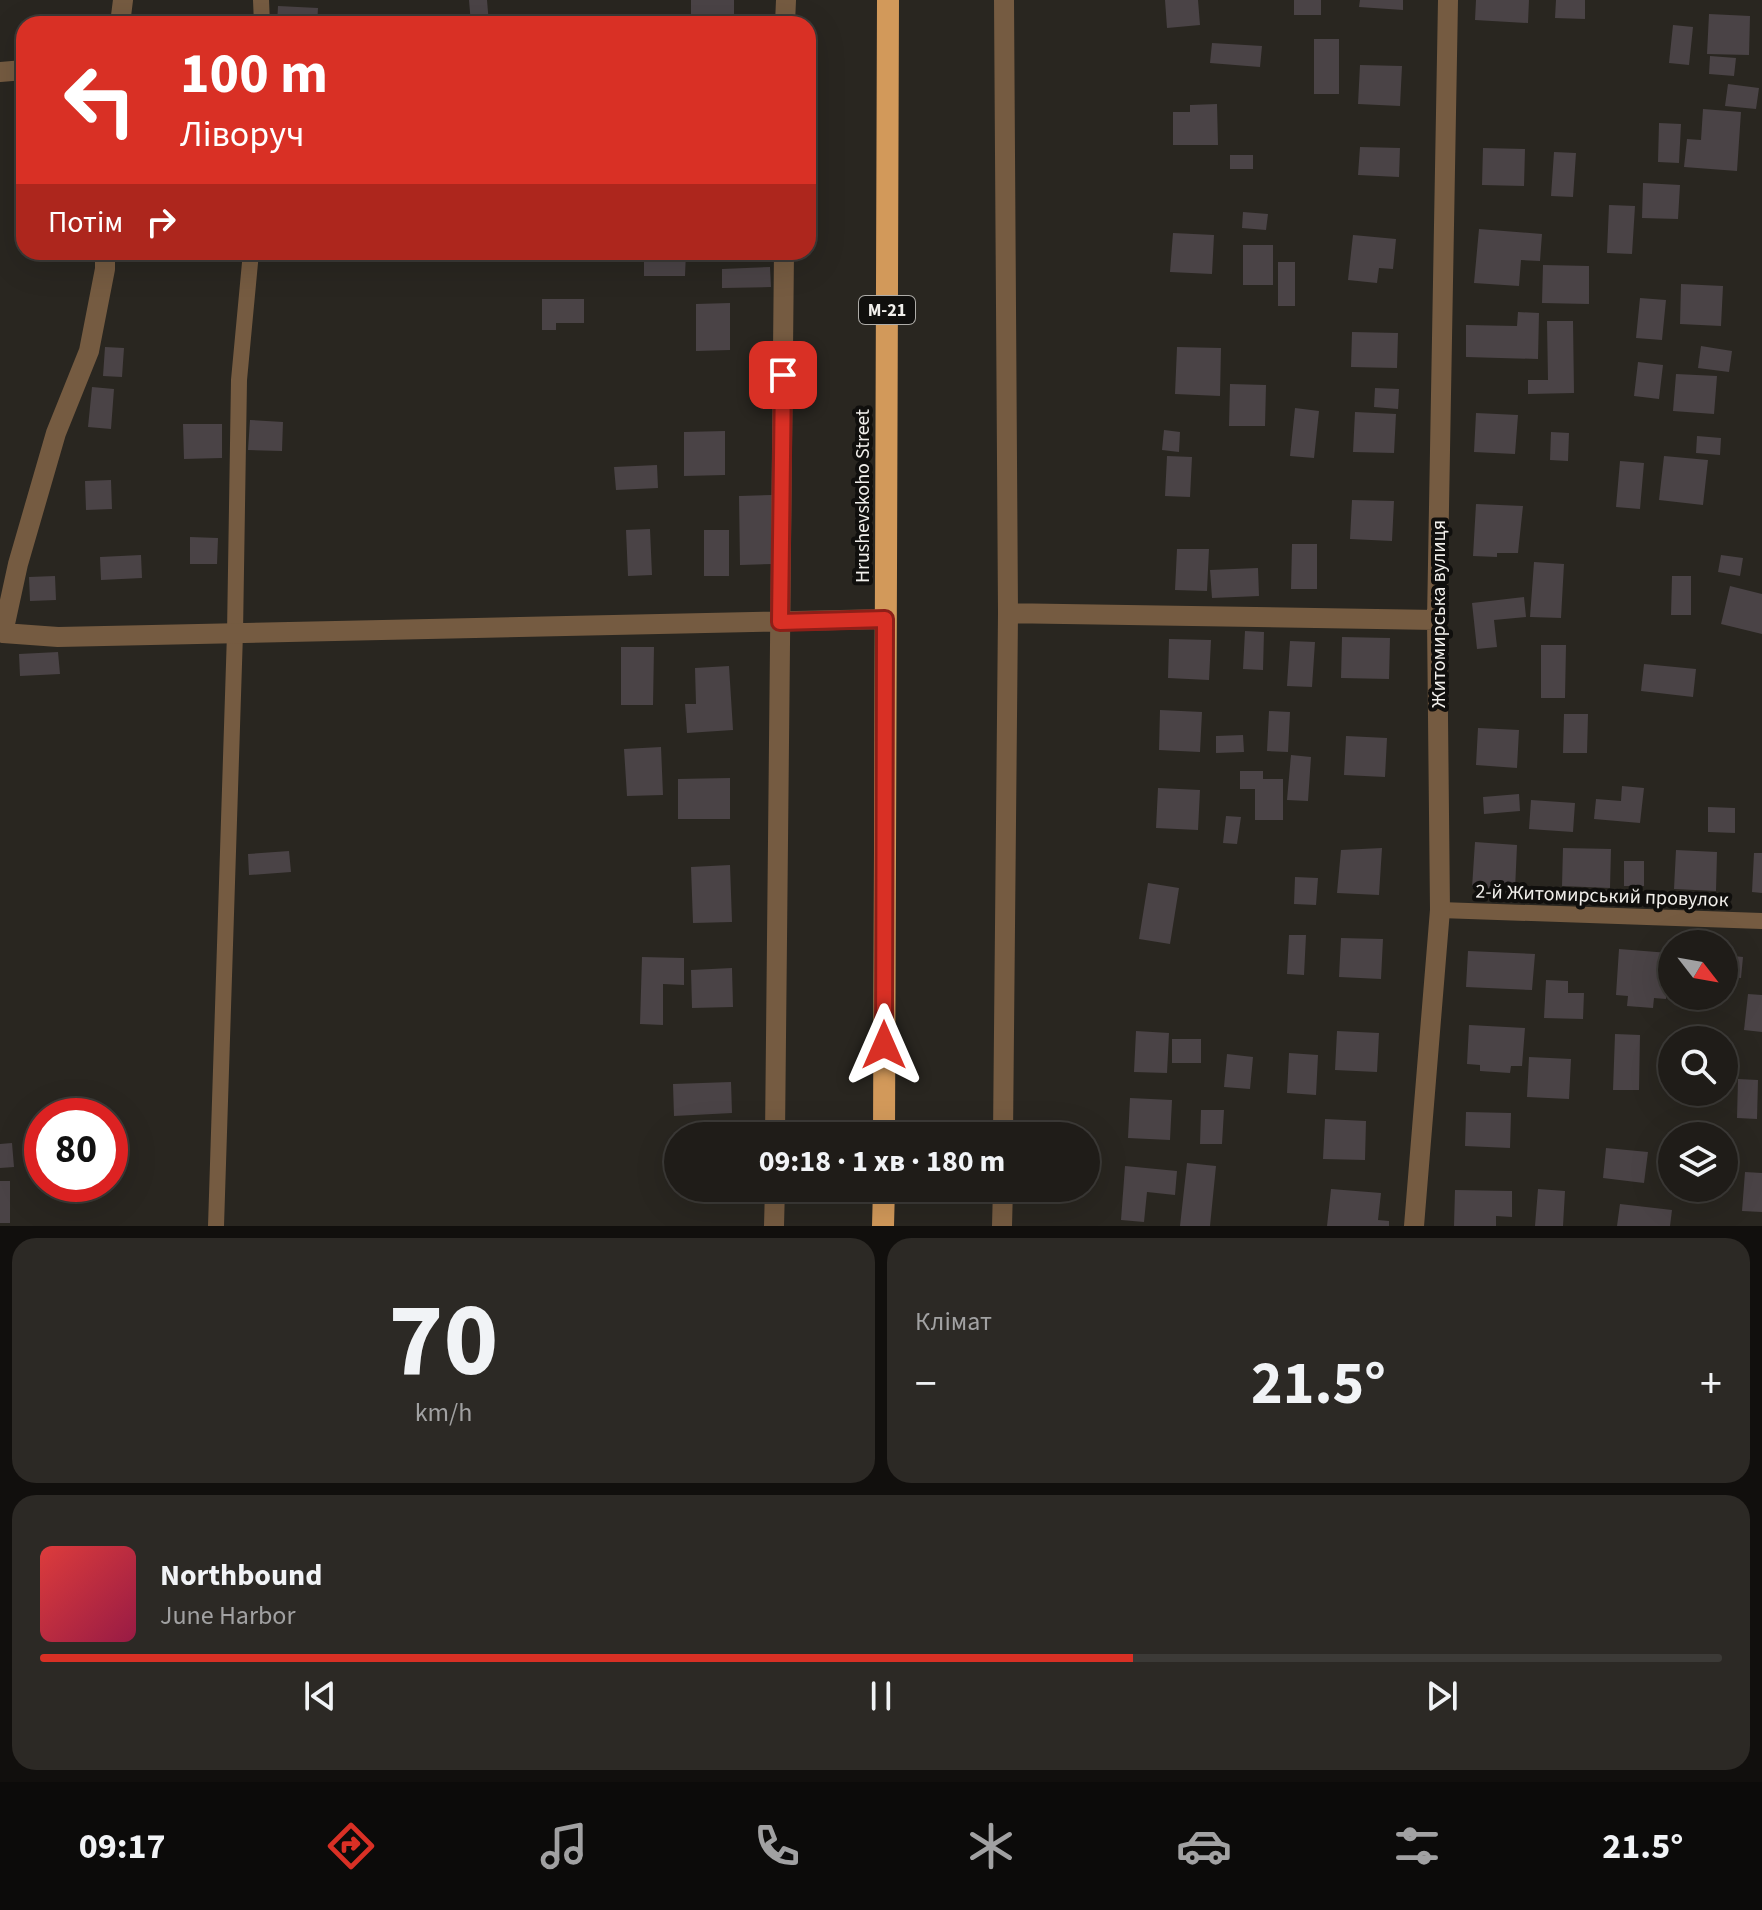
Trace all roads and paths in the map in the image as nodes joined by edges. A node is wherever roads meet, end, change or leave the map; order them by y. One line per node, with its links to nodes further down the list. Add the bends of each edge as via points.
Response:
1 (888, 0): 8 (highway, Hrushevskoho Street / М-21)
2 (1004, 0): 7 (street)
3 (1448, 0): 9 (street, Житомирська вулиця)
4 (105, 260): 12 (street, via 89,351 56,433)
5 (250, 260): 11 (lane, via 239,380)
6 (784, 260): 10 (street)
7 (1008, 613): 9 (street); 17 (street)
8 (885, 619): 10 (street); 16 (highway, Hrushevskoho Street / М-21)
9 (1437, 620): 13 (street, Житомирська вулиця)
10 (780, 622): 11 (street); 15 (street)
11 (235, 633): 12 (street); 21 (lane)
12 (2, 636)
13 (1440, 910): 14 (lane, 2-й Житомирський провулок); 25 (street, Житомирська вулиця)
14 (1762, 921)
15 (775, 1122)
16 (884, 1122)
17 (1003, 1122)
18 (775, 1202): 22 (street)
19 (884, 1202): 23 (highway)
20 (1003, 1202): 24 (street)
21 (216, 1226)
22 (774, 1226)
23 (883, 1226)
24 (1002, 1226)
25 (1414, 1226)

